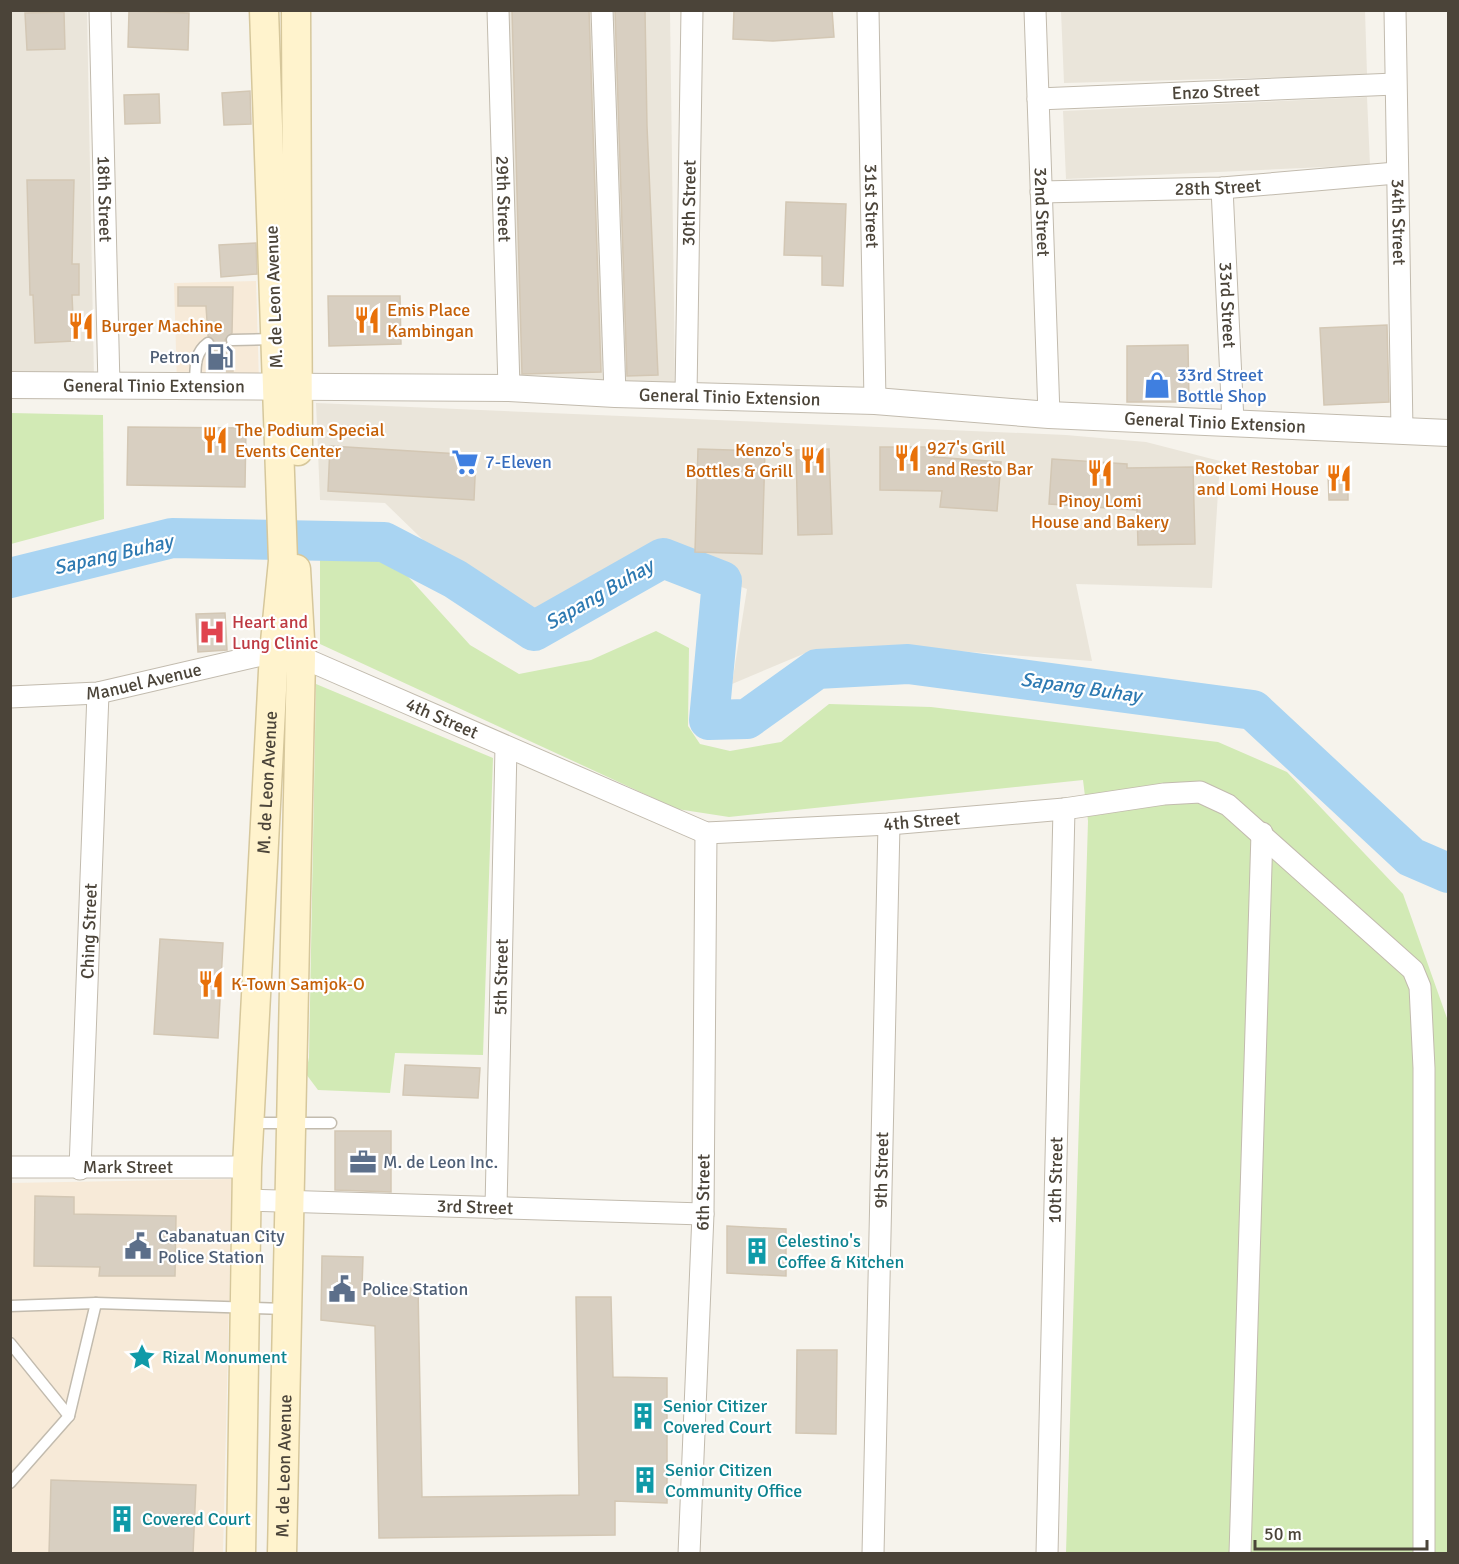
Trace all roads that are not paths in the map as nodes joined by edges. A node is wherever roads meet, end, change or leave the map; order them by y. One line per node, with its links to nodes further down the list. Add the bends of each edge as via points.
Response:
1 (100, 10): 19 (street, 18th Street)
2 (264, 10): 15 (main road, M. de Leon Avenue)
3 (296, 10): 21 (main road, M. de Leon Avenue)
4 (498, 10): 22 (street, 29th Street)
5 (602, 10): 23 (street)
6 (692, 10): 24 (street, 30th Street)
7 (868, 10): 25 (street, 31st Street)
8 (1035, 10): 11 (street, 32nd Street)
9 (1395, 10): 10 (street, 34th Street)
10 (1395, 84): 11 (street, Enzo Street); 12 (street, 34th Street)
11 (1038, 99): 14 (street, 32nd Street)
12 (1396, 173): 13 (street, 28th Street); 28 (street, 34th Street)
13 (1222, 188): 14 (street, 28th Street); 27 (street, 33rd Street)
14 (1041, 192): 26 (street, 32nd Street)
15 (275, 339): 16 (lane); 21 (main road, M. de Leon Avenue)
16 (232, 340)
17 (208, 343): 20 (lane, via 196,358)
18 (10, 385): 19 (street, General Tinio Extension)
19 (109, 386): 20 (street, General Tinio Extension)
20 (195, 386): 21 (street, General Tinio Extension)
21 (289, 386): 22 (street, General Tinio Extension); 30 (main road, M. de Leon Avenue)
22 (509, 387): 23 (street, General Tinio Extension)
23 (615, 394): 24 (street, General Tinio Extension)
24 (686, 395): 25 (street, General Tinio Extension)
25 (875, 401): 26 (street, General Tinio Extension)
26 (1049, 415): 27 (street, General Tinio Extension)
27 (1233, 422): 28 (street, General Tinio Extension)
28 (1402, 431): 29 (street, General Tinio Extension)
29 (1449, 433)
30 (289, 562): 31 (main road, M. de Leon Avenue); 32 (main road, M. de Leon Avenue)
31 (273, 652): 32 (street, 4th Street); 33 (street, Manuel Avenue); 40 (main road, M. de Leon Avenue)
32 (301, 657): 35 (street, 4th Street); 41 (main road, M. de Leon Avenue)
33 (98, 693): 34 (street, Manuel Avenue); 45 (street, Ching Street)
34 (10, 697)
35 (506, 747): 38 (street, 4th Street); 48 (street, 5th Street)
36 (1064, 809): 37 (street, 4th Street); 39 (street, 4th Street, via 1200,792 1228,805); 61 (street, 10th Street)
37 (889, 824): 38 (street, 4th Street); 60 (street, 9th Street)
38 (706, 833): 49 (street, 6th Street)
39 (1262, 833): 62 (street); 63 (street, 4th Street, via 1413,970 1420,987 1424,1068)
40 (249, 1123): 41 (lane); 44 (main road, M. de Leon Avenue)
41 (291, 1123): 42 (lane); 47 (main road, M. de Leon Avenue)
42 (331, 1123)
43 (10, 1167): 45 (street, Mark Street)
44 (247, 1167): 45 (street, Mark Street); 46 (main road, M. de Leon Avenue)
45 (81, 1168)
46 (245, 1200): 47 (street, 3rd Street); 52 (main road, M. de Leon Avenue)
47 (290, 1202): 48 (street, 3rd Street); 53 (main road, M. de Leon Avenue)
48 (496, 1208): 49 (street, 3rd Street)
49 (703, 1214): 59 (street, 6th Street)
50 (96, 1303): 51 (lane); 52 (lane); 55 (lane)
51 (10, 1306)
52 (247, 1307): 53 (lane); 57 (main road, M. de Leon Avenue)
53 (286, 1308): 58 (main road, M. de Leon Avenue)
54 (10, 1343): 55 (lane)
55 (69, 1416): 56 (lane)
56 (10, 1483)
57 (241, 1554)
58 (282, 1554)
59 (689, 1554)
60 (873, 1554)
61 (1047, 1554)
62 (1240, 1554)
63 (1424, 1554)

